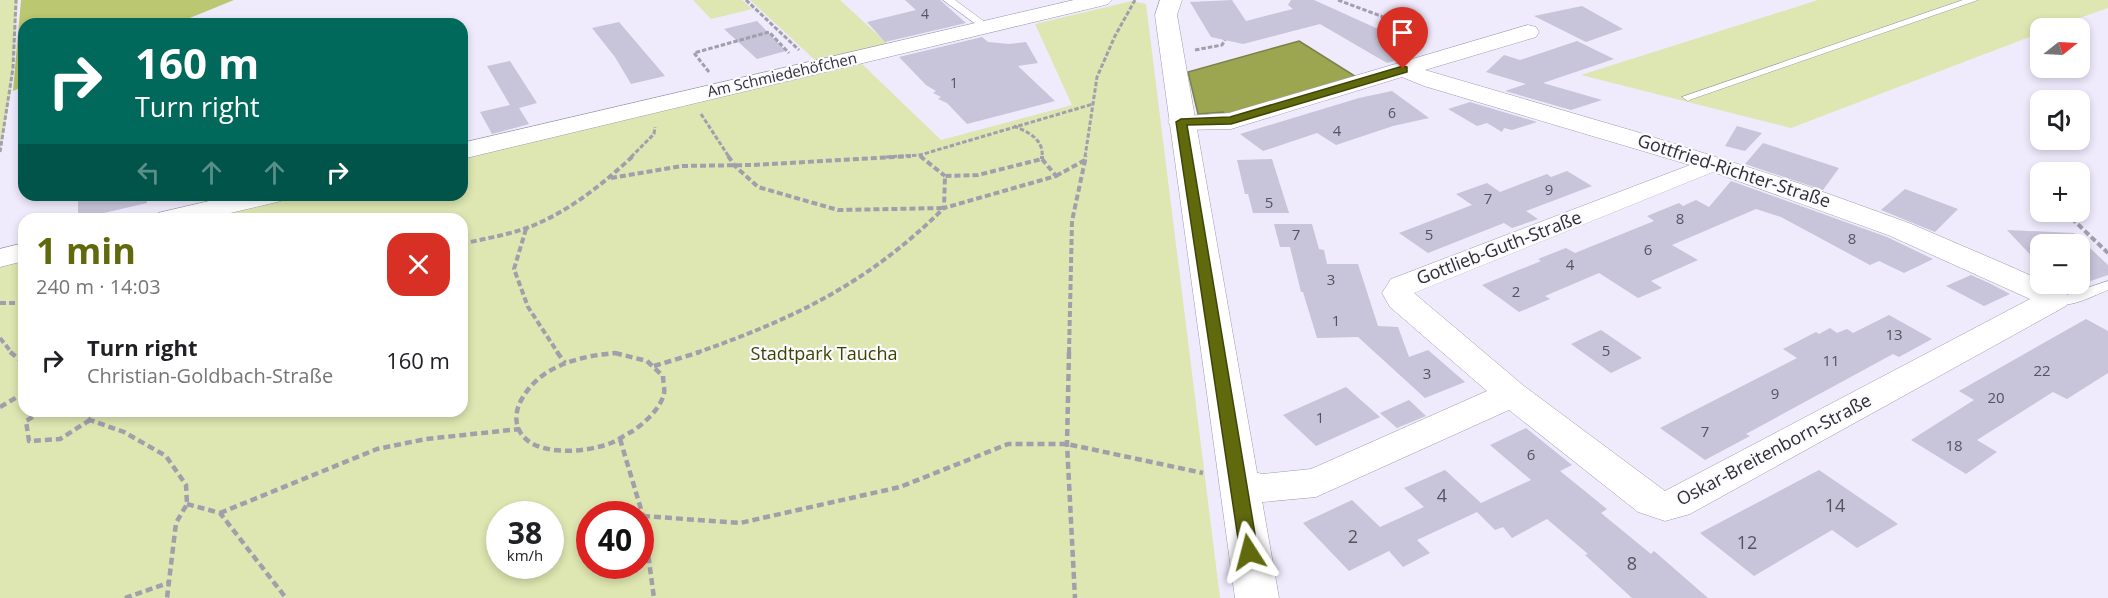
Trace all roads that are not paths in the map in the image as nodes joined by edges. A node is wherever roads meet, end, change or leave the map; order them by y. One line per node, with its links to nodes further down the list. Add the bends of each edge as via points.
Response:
1 (948, 0): 5 (lane)
2 (1101, 0): 5 (street, Am Schmiedehöfchen)
3 (1171, 0): 9 (street, via 1166,15)
4 (1973, 0): 8 (lane)
5 (988, 28): 10 (street, Am Schmiedehöfchen)
6 (1528, 32): 7 (street)
7 (1403, 69): 9 (street, via 1231,121); 11 (street, Gottfried-Richter-Straße, via 1424,80)
8 (1688, 97)
9 (1181, 122): 19 (street)
10 (468, 150)
11 (1709, 162): 17 (street, Gottfried-Richter-Straße, via 1872,217); 18 (street, Gottlieb-Guth-Straße, via 1700,170 1402,286 1398,293 1401,300)
12 (245, 201): 13 (street)
13 (194, 213)
14 (18, 254): 15 (street)
15 (0, 258)
16 (2108, 285): 17 (lane, via 2067,300)
17 (2055, 299): 18 (street, Oskar-Breitenborn-Straße, via 1676,504 1665,506 1652,502)
18 (1512, 394): 19 (street, via 1316,483 1263,488)
19 (1238, 483): 20 (street)
20 (1257, 598)

